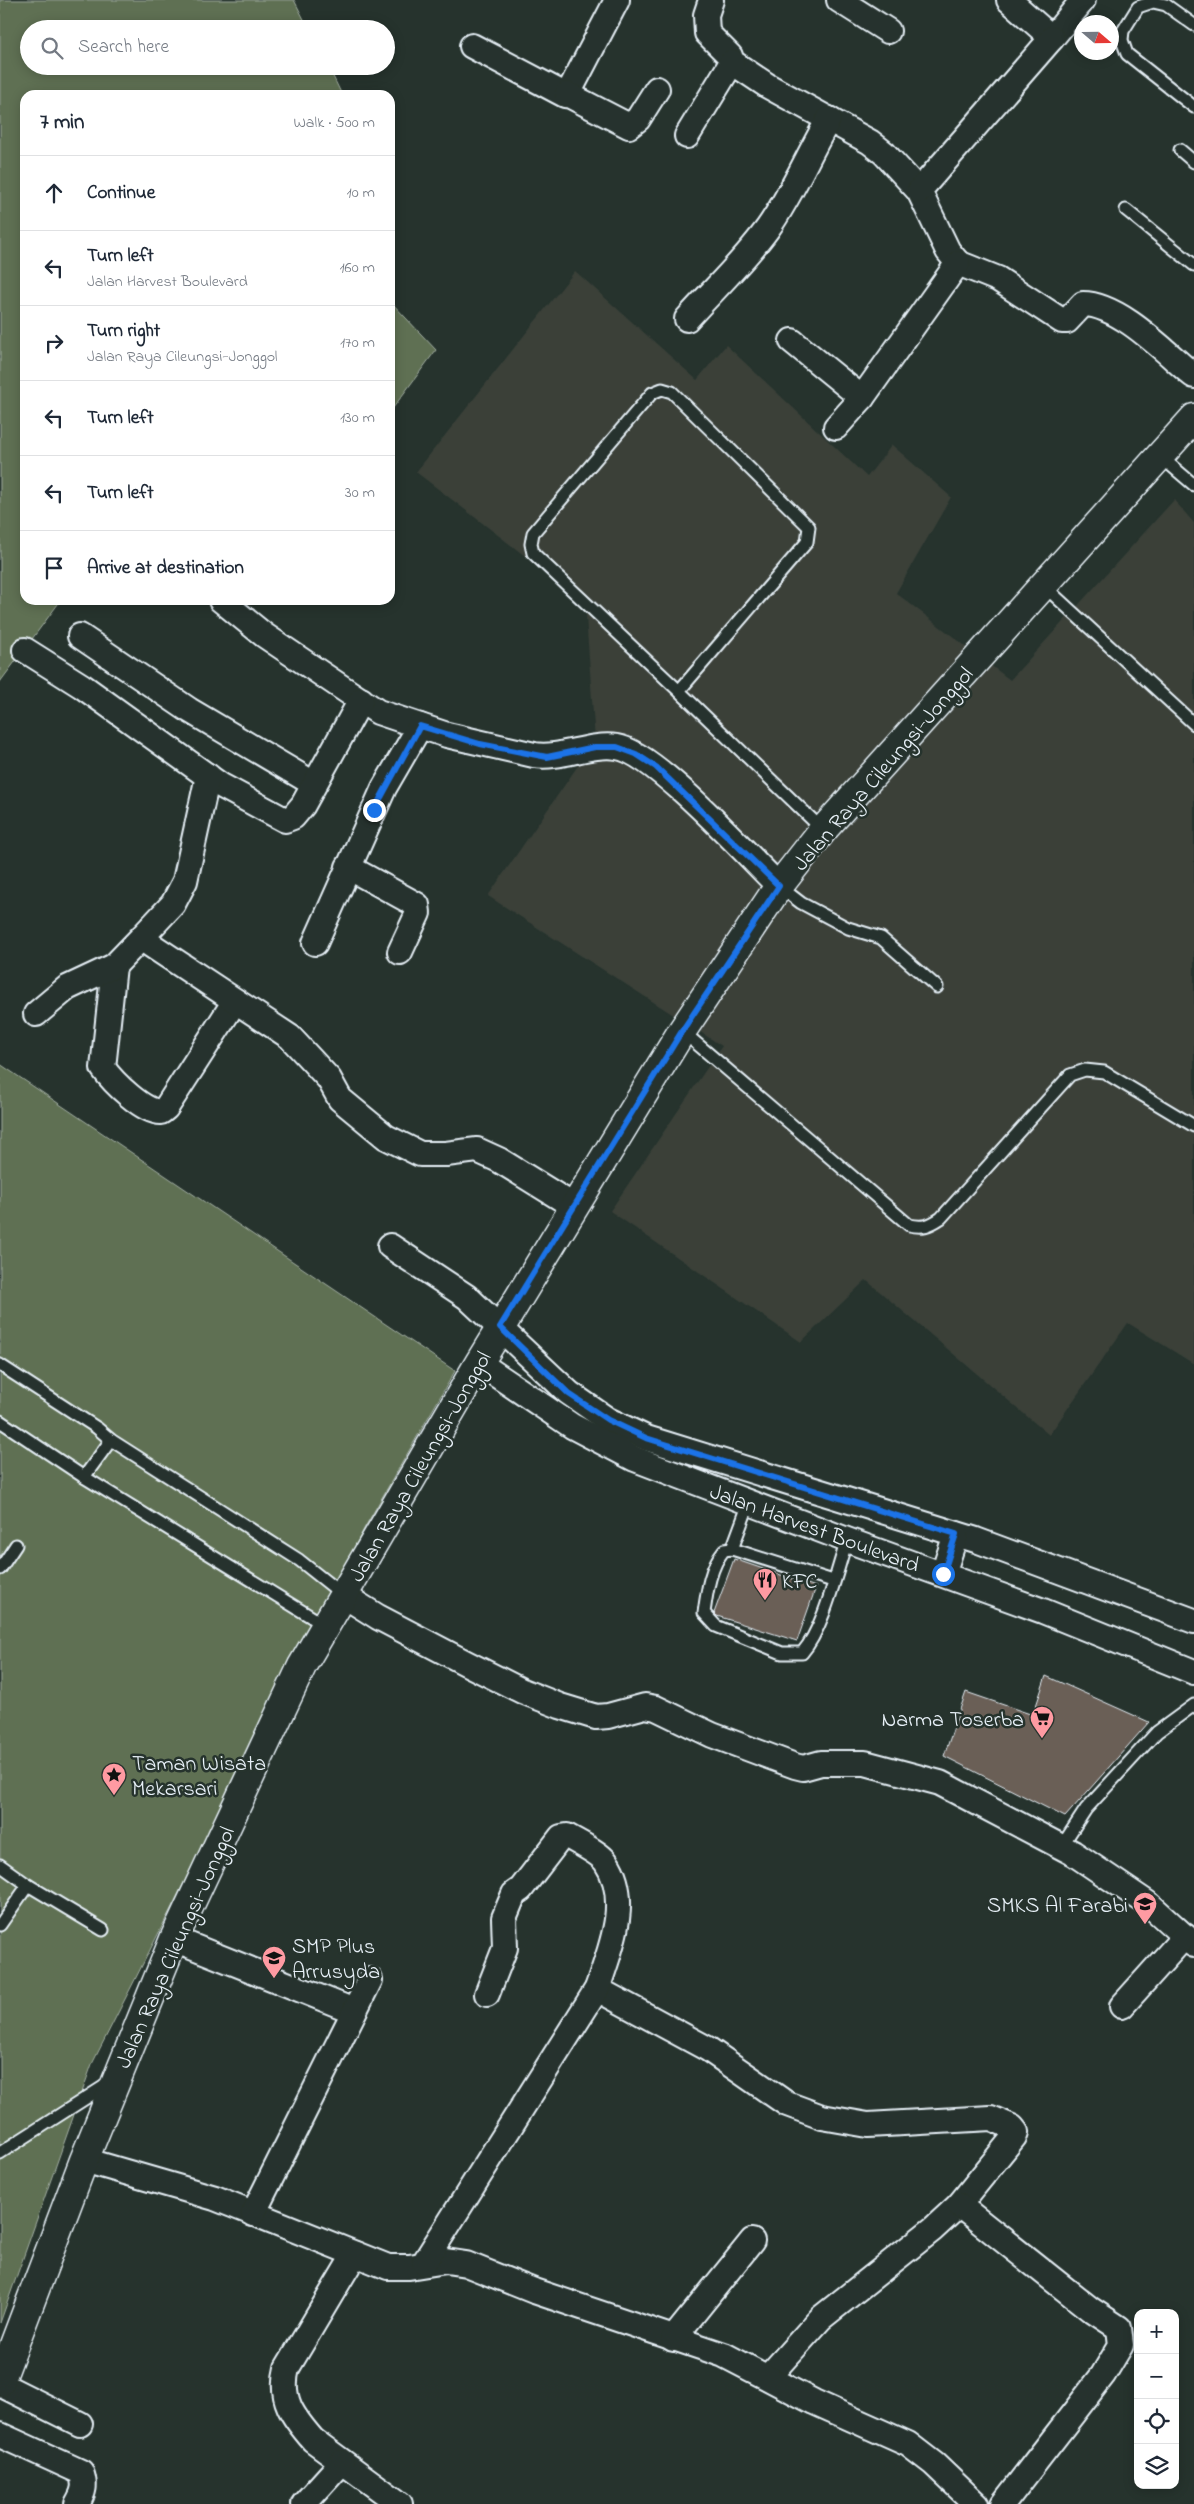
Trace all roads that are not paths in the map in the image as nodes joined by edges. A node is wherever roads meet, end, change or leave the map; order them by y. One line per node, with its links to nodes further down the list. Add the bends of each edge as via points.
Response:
1 (617, 0): 12 (street)
2 (711, 0): 10 (street, via 706,15 707,32)
3 (839, 0): 7 (street)
4 (1009, 0): 8 (street)
5 (1083, 0): 8 (street)
6 (1194, 26): 13 (lane, via 1166,5 1153,2 1138,7 1123,31 1122,40 1127,54)
7 (888, 31)
8 (1052, 38): 18 (street)
9 (472, 46): 12 (street, via 563,95)
10 (732, 62): 14 (street); 15 (street)
11 (657, 89): 12 (street, via 631,126)
12 (567, 94)
13 (1194, 107)
14 (829, 119): 18 (street, via 884,153); 22 (street, via 767,229)
15 (687, 136)
16 (1180, 150): 17 (lane)
17 (1194, 162)
18 (919, 191): 20 (street, via 948,251)
19 (1126, 210): 21 (lane)
20 (958, 263): 24 (street, via 998,279 1062,321 1067,321 1083,304 1104,309 1139,331); 25 (street)
21 (1194, 265)
22 (687, 319)
23 (792, 341): 25 (street)
24 (1194, 376)
25 (862, 398): 27 (street)
26 (1194, 418): 28 (main road, Jalan Raya Cileungsi-Jonggol)
27 (836, 427)
28 (1160, 456): 29 (lane); 30 (main road, Jalan Raya Cileungsi-Jonggol)
29 (1194, 485)
30 (1043, 585): 36 (lane); 40 (main road, Jalan Raya Cileungsi-Jonggol)
31 (228, 605): 35 (street, via 264,635)
32 (80, 636): 39 (street, via 189,710)
33 (25, 650): 38 (street, via 82,686)
34 (679, 691): 34 (lane, via 807,542 810,532 807,524 672,392 662,389 652,393 558,503 533,533 531,544 533,553); 40 (lane)
35 (361, 700): 37 (street, via 378,712); 39 (street)
36 (1194, 724)
37 (420, 726): 41 (street, via 384,788); 42 (street, via 480,744 547,757 595,747 617,747 636,754 663,774)
38 (208, 776): 39 (street, via 285,820 296,814); 43 (street, via 185,882 180,894)
39 (314, 784)
40 (823, 830): 42 (main road, Jalan Raya Cileungsi-Jonggol)
41 (348, 867): 44 (street); 45 (street, via 417,905 418,913)
42 (779, 886): 47 (lane, via 801,903 848,928 881,938); 50 (main road, Jalan Raya Cileungsi-Jonggol)
43 (142, 936): 46 (street); 48 (street)
44 (316, 944)
45 (400, 952)
46 (114, 966): 48 (street, via 103,1068 151,1111 161,1112 166,1108); 49 (street, via 67,988)
47 (937, 987)
48 (235, 1001): 52 (street, via 290,1037 329,1079 340,1099 386,1137 420,1154 477,1150)
49 (36, 1014)
50 (682, 1031): 51 (lane, via 909,1225 920,1228 941,1218 1070,1076 1086,1070 1104,1072); 52 (main road, Jalan Raya Cileungsi-Jonggol)
51 (1194, 1126)
52 (575, 1207): 54 (main road, Jalan Raya Cileungsi-Jonggol)
53 (390, 1246): 54 (street, Jalan Harvest Boulevard, via 467,1297)
54 (500, 1327): 55 (main road, Jalan Raya Cileungsi-Jonggol); 61 (street, Jalan Harvest Boulevard, via 569,1394 608,1420 646,1438)
55 (479, 1363): 60 (street, Jalan Harvest Boulevard, via 572,1426 635,1459); 68 (main road, Jalan Raya Cileungsi-Jonggol)
56 (0, 1365): 58 (lane)
57 (0, 1421): 59 (lane)
58 (111, 1440): 59 (lane); 68 (lane, via 299,1560)
59 (84, 1477): 70 (lane)
60 (749, 1503): 62 (street, Jalan Harvest Boulevard); 64 (lane)
61 (956, 1534): 66 (street); 69 (street, Jalan Harvest Boulevard)
62 (848, 1540): 66 (street, Jalan Harvest Boulevard); 67 (lane)
63 (16, 1545): 65 (lane)
64 (732, 1549): 67 (lane); 67 (lane, via 724,1550 718,1557 707,1588 704,1613 716,1626 782,1653 802,1653 812,1640)
65 (0, 1568)
66 (943, 1574): 71 (street, Jalan Harvest Boulevard)
67 (833, 1581)
68 (344, 1594): 70 (main road, Jalan Raya Cileungsi-Jonggol); 73 (street, via 378,1617 474,1667 522,1691 585,1715 608,1716 644,1706 656,1708 712,1735 795,1766 865,1763 910,1773 940,1783)
69 (1194, 1621)
70 (326, 1626): 78 (main road, Jalan Raya Cileungsi-Jonggol, via 302,1666)
71 (1194, 1672)
72 (1194, 1705): 73 (lane, via 1156,1732 1086,1809)
73 (1061, 1847): 79 (street, via 1150,1906)
74 (0, 1865): 75 (lane)
75 (28, 1885): 76 (lane); 77 (lane)
76 (0, 1924)
77 (103, 1930)
78 (174, 1939): 84 (street); 85 (main road, Jalan Raya Cileungsi-Jonggol)
79 (1190, 1941): 83 (street)
80 (370, 1980): 84 (street)
81 (597, 1989): 82 (street, via 617,1915 615,1883 605,1860 567,1836 561,1837 514,1894 504,1918 505,1948); 88 (street, via 708,2049 787,2104 822,2117 868,2125 992,2118 1012,2127 1016,2132 1014,2137); 92 (street)
82 (487, 1994)
83 (1122, 2006)
84 (354, 2011): 89 (street)
85 (116, 2079): 86 (lane); 87 (main road, Jalan Raya Cileungsi-Jonggol)
86 (0, 2153)
87 (84, 2160): 89 (street, via 215,2198); 95 (main road, Jalan Raya Cileungsi-Jonggol)
88 (960, 2205): 94 (street, via 821,2318); 103 (street, via 1090,2309 1119,2328 1121,2333 1121,2345 1104,2375)
89 (253, 2214): 91 (street)
90 (752, 2240): 93 (street)
91 (355, 2254): 92 (street, via 388,2267); 98 (street, via 287,2368 284,2380 286,2401 301,2427)
92 (424, 2263): 93 (street, via 446,2261 466,2264)
93 (673, 2339): 94 (street, via 724,2355)
94 (768, 2377): 102 (street, via 814,2402 908,2444)
95 (0, 2383): 96 (street)
96 (80, 2424)
97 (0, 2435): 99 (street, via 81,2472 84,2492)
98 (342, 2462): 100 (street); 101 (street)
99 (77, 2504)
100 (304, 2504)
101 (400, 2504)
102 (976, 2504)
103 (1003, 2504)

